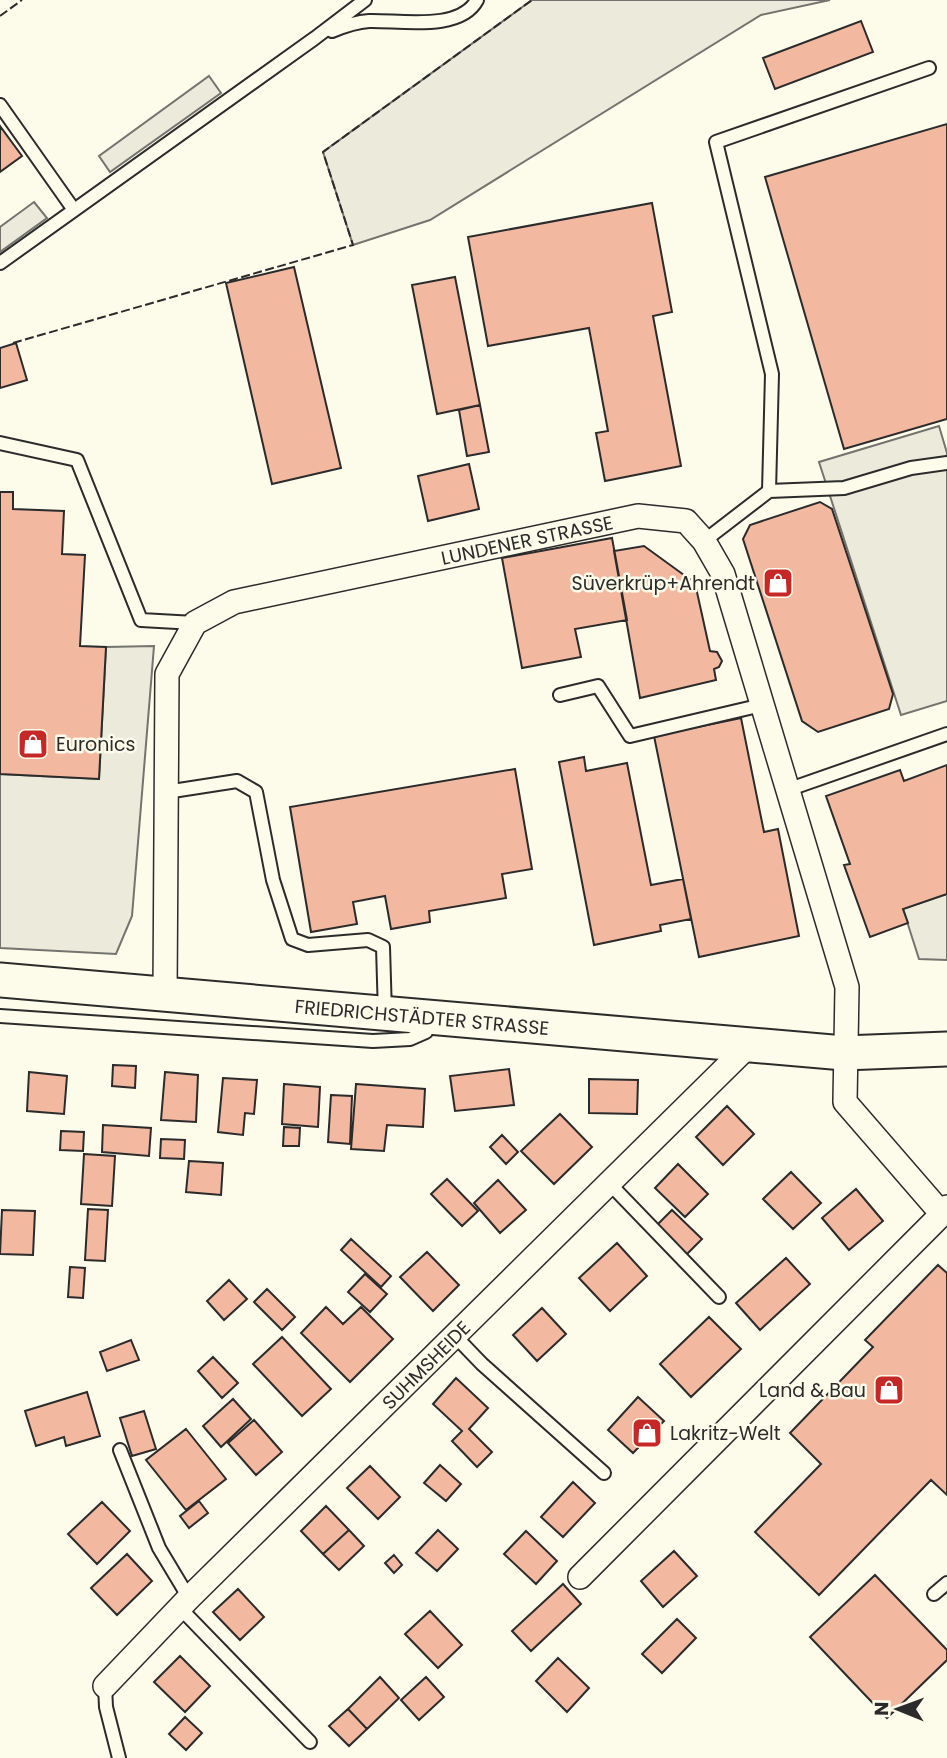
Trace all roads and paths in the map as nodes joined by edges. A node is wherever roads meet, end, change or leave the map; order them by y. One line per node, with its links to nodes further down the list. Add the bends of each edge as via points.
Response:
1 (365, 0): 3 (lane)
2 (477, 0): 3 (lane, via 457,17 349,24)
3 (315, 38): 6 (lane)
4 (929, 68): 10 (lane, via 716,142 772,374)
5 (0, 105): 6 (lane)
6 (74, 210): 7 (lane)
7 (0, 263)
8 (0, 443): 12 (lane, via 77,460 141,620)
9 (947, 463): 10 (lane, via 911,468 844,488)
10 (769, 491): 11 (lane)
11 (704, 541): 12 (street, LUNDENER STRASSE, via 686,522 638,516 234,603); 14 (street, LUNDENER STRASSE, via 723,574)
12 (195, 623): 17 (street, via 167,674)
13 (560, 695): 14 (lane, via 598,687 630,736)
14 (762, 705): 16 (street, LUNDENER STRASSE)
15 (947, 734): 16 (lane)
16 (787, 790): 25 (street, LUNDENER STRASSE, via 847,988)
17 (166, 792): 19 (street); 20 (lane, via 237,781 256,792 273,880 292,939 308,945 368,940 383,947)
18 (0, 981): 19 (street, FRIEDRICHSTÄDTER STRASSE)
19 (165, 995): 20 (street, FRIEDRICHSTÄDTER STRASSE)
20 (384, 1014): 22 (street, FRIEDRICHSTÄDTER STRASSE)
21 (0, 1016): 22 (lane, via 373,1041 419,1037 426,1032)
22 (430, 1018): 23 (street, FRIEDRICHSTÄDTER STRASSE)
23 (749, 1045): 25 (street, FRIEDRICHSTÄDTER STRASSE); 26 (street, SUHMSHEIDE)
24 (947, 1049): 25 (street, FRIEDRICHSTÄDTER STRASSE)
25 (844, 1053): 27 (street, via 845,1102)
26 (609, 1183): 28 (lane); 29 (street, SUHMSHEIDE)
27 (944, 1210): 32 (street)
28 (719, 1297)
29 (455, 1336): 31 (lane); 35 (street, SUHMSHEIDE)
30 (120, 1450): 35 (lane)
31 (604, 1473)
32 (580, 1577)
33 (947, 1583): 34 (lane)
34 (934, 1594)
35 (185, 1603): 36 (street, SUHMSHEIDE); 37 (lane)
36 (105, 1686): 38 (lane)
37 (310, 1742)
38 (119, 1758)

